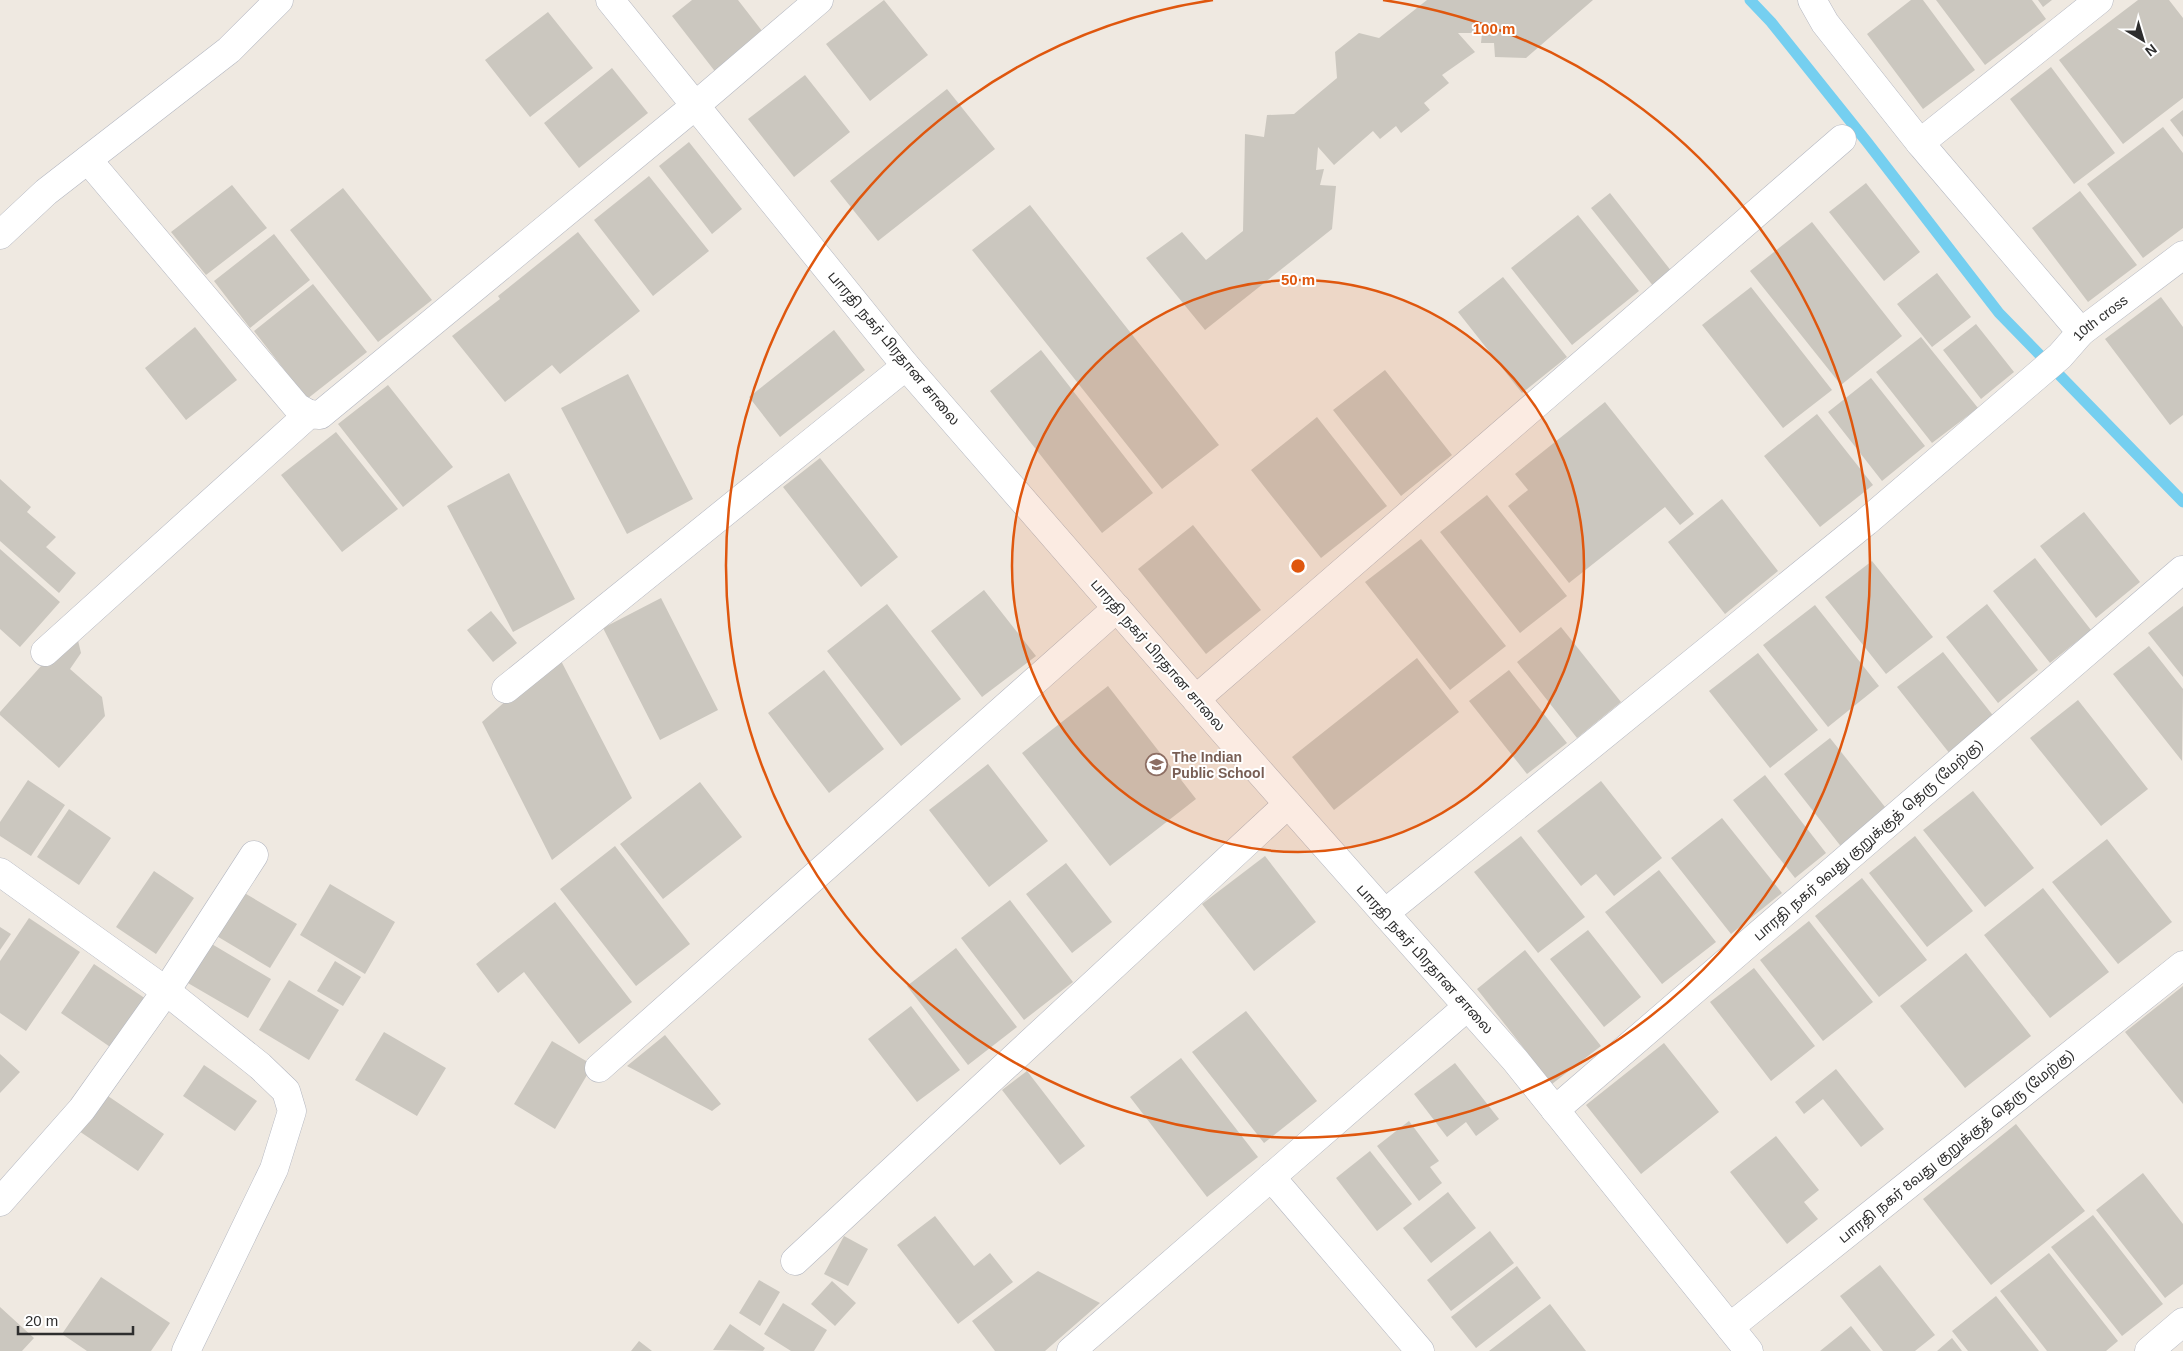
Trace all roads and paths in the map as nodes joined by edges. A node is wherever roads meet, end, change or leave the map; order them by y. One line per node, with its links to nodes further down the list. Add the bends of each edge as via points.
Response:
1 (279, 0): 9 (street, via 229,50)
2 (610, 0): 6 (street, பாரதி நகர் பிரதான சாலை)
3 (819, 0): 6 (street)
4 (1812, 0): 8 (street, via 1825,23)
5 (2099, 0): 8 (street)
6 (696, 105): 13 (street, பாரதி நகர் பிரதான சாலை); 14 (street, via 320,415)
7 (1842, 139): 19 (street)
8 (1920, 143): 12 (street)
9 (88, 160): 10 (street, via 46,192); 14 (street, via 296,407)
10 (0, 235)
11 (2183, 255): 12 (street, 10th cross)
12 (2081, 332): 23 (street, 10th cross, via 2060,356 1866,522)
13 (906, 366): 16 (street, பாரதி நகர் பிரதான சாலை); 18 (street)
14 (309, 414): 17 (street)
15 (2182, 570): 28 (street, பாரதி நகர் 9வது குறுக்குத் தெரு (மேற்கு))
16 (1117, 608): 19 (street, பாரதி நகர் பிரதான சாலை); 27 (street)
17 (45, 652)
18 (506, 689)
19 (1196, 699): 20 (street, பாரதி நகர் பிரதான சாலை)
20 (1288, 804): 23 (street, பாரதி நகர் பிரதான சாலை); 31 (street)
21 (254, 855): 25 (street)
22 (0, 872): 25 (street)
23 (1385, 914): 26 (street, பாரதி நகர் பிரதான சாலை)
24 (2183, 965): 33 (street, பாரதி நகர் 8வது குறுக்குத் தெரு (மேற்கு))
25 (166, 991): 30 (street, via 82,1109); 34 (street, via 260,1066 286,1091 292,1111 274,1169)
26 (1467, 1007): 28 (street, பாரதி நகர் பிரதான சாலை); 29 (street)
27 (599, 1068)
28 (1555, 1110): 33 (street, பாரதி நகர் பிரதான சாலை)
29 (1271, 1177): 35 (street); 36 (street)
30 (0, 1202)
31 (795, 1261)
32 (2183, 1322): 38 (street)
33 (1730, 1327): 37 (street, பாரதி நகர் பிரதான சாலை)
34 (186, 1351)
35 (1071, 1351)
36 (1420, 1351)
37 (1749, 1351)
38 (2149, 1351)

